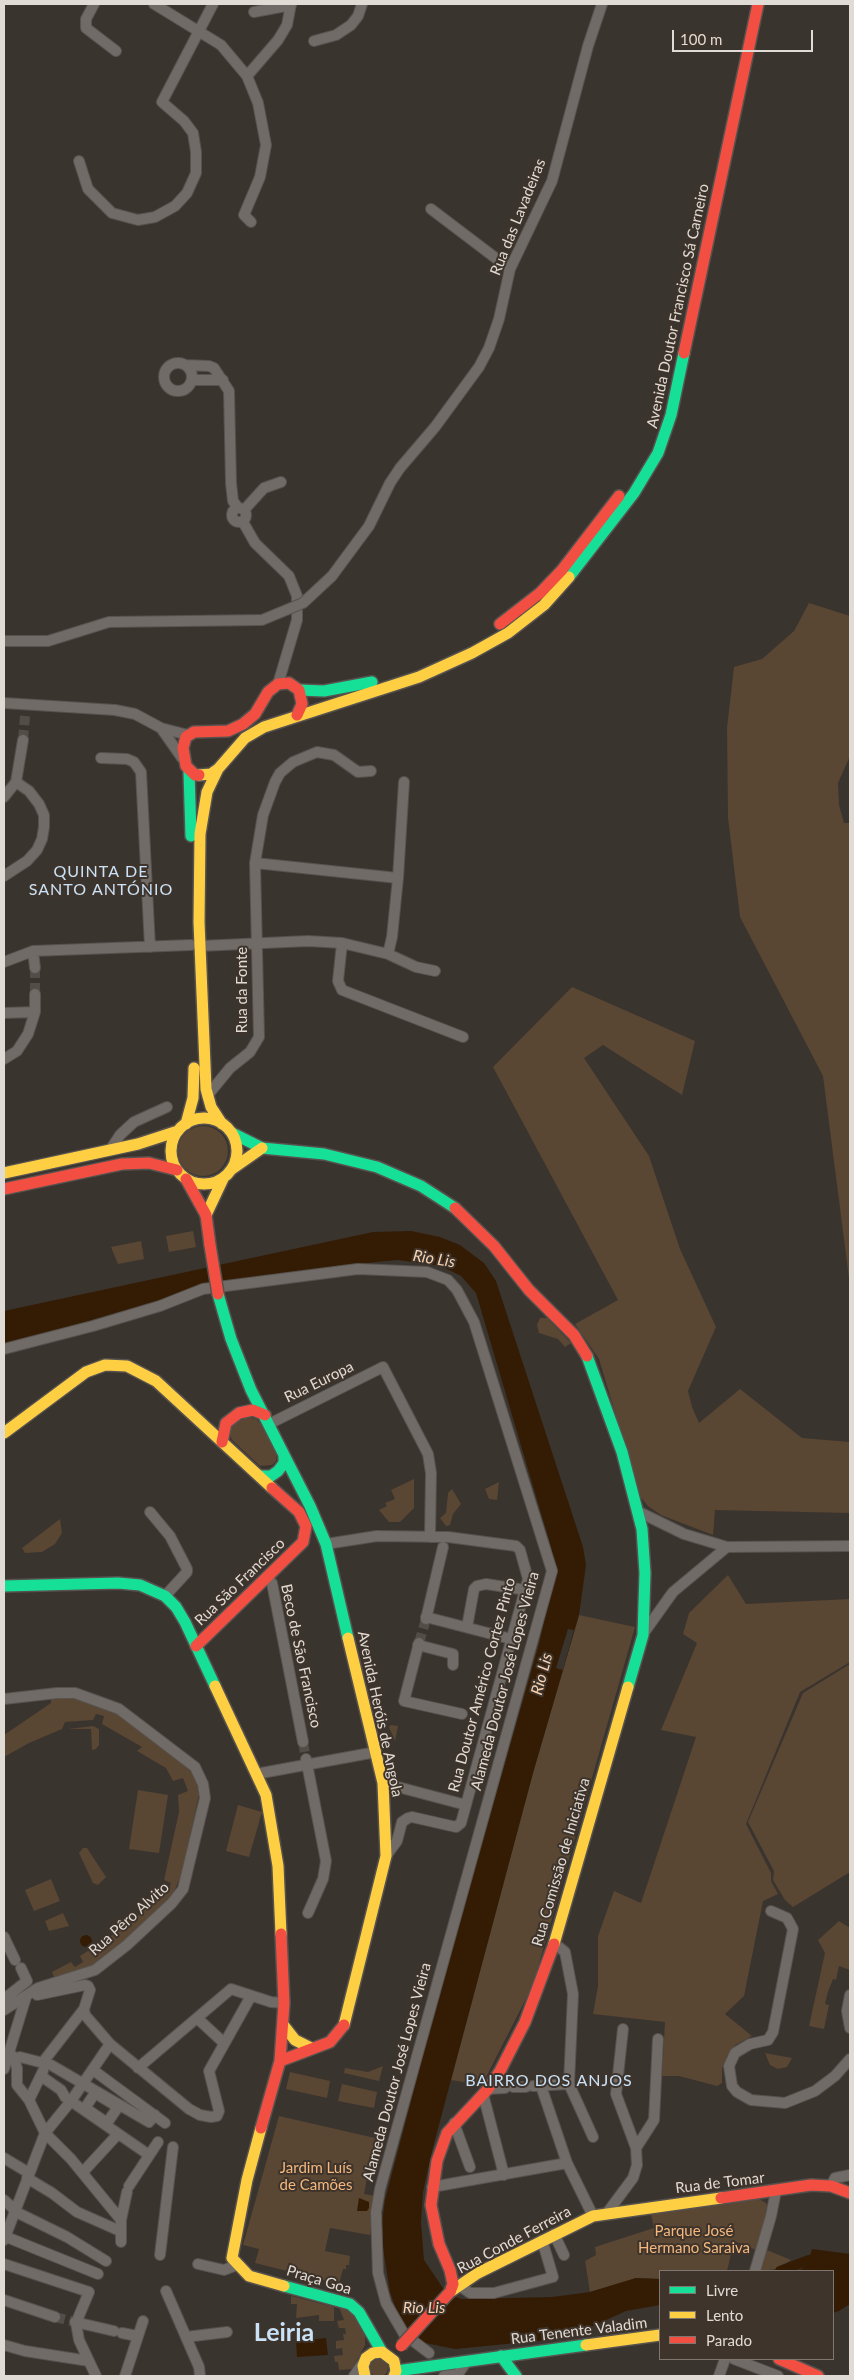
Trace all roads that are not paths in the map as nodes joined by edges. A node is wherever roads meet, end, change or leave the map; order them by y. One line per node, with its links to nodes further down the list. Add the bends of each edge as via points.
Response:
1 (94, 4): 12 (street, via 86,19 86,28)
2 (154, 4): 10 (street)
3 (213, 4): 10 (street)
4 (291, 4): 9 (street); 13 (street, via 278,40)
5 (362, 4): 11 (street, via 351,25 336,35)
6 (602, 4): 17 (street, Rua das Lavadeiras, via 552,180)
7 (748, 4): 26 (main road, Avenida Doutor Francisco Sá Carneiro, via 664,404 657,430 632,476 562,570 521,609 491,630 431,662 374,682 324,692)
8 (758, 4): 29 (main road, Avenida Doutor Francisco Sá Carneiro, via 671,415 658,453 634,493 580,566 544,605 508,633 419,677)
9 (254, 12)
10 (200, 31): 13 (street, via 221,45); 14 (street, via 162,102 193,133 196,152 196,173 187,193 175,206 155,217 138,220 112,213 88,189)
11 (314, 41)
12 (116, 51)
13 (247, 76): 16 (street, via 258,103 266,145 256,192 244,216)
14 (79, 161)
15 (431, 209): 17 (street)
16 (250, 222)
17 (510, 269): 23 (street, Rua das Lavadeiras, bridge, via 499,318 479,367 400,468 369,526 332,576 303,603 262,620 109,622 48,640)
18 (185, 365): 19 (street, via 191,371); 19 (street, via 176,363 168,367 164,375 166,384 178,391 187,388); 20 (street, via 209,366)
19 (192, 380): 20 (street)
20 (223, 380): 22 (street, via 231,397 233,501)
21 (281, 482): 22 (street, via 264,488)
22 (241, 509): 24 (street, via 232,513 233,518 236,522 243,522 255,543 289,576 297,596 297,620)
23 (4, 641)
24 (283, 665): 25 (street); 26 (street)
25 (278, 684): 26 (main road, Avenida Doutor Francisco Sá Carneiro); 32 (main road, via 243,724 228,730)
26 (297, 687): 29 (main road, via 302,704)
27 (4, 703): 28 (street)
28 (24, 704): 30 (street); 31 (street, via 115,710 135,714)
29 (297, 714): 36 (main road, Avenida Doutor Francisco Sá Carneiro, via 245,738)
30 (25, 716)
31 (161, 728): 32 (street); 35 (street)
32 (188, 735): 35 (main road, via 183,742)
33 (23, 740): 39 (street)
34 (101, 758): 48 (street, via 127,759 134,762 140,772)
35 (183, 760): 38 (main road)
36 (218, 770): 38 (main road, via 200,776); 47 (main road, via 207,792 200,834)
37 (371, 771): 42 (street, Rua da Fonte, via 354,770 334,755 323,752 304,756 286,767 275,782 267,802)
38 (189, 772): 47 (main road)
39 (16, 782): 41 (street); 43 (street, via 39,804 44,815 44,827 37,850)
40 (404, 782): 44 (street)
41 (4, 796)
42 (255, 864): 44 (street); 45 (street, Rua da Fonte)
43 (4, 876)
44 (398, 878): 50 (street)
45 (258, 943): 46 (street); 47 (street); 59 (street, Rua da Fonte, via 259,1037 250,1052 230,1068)
46 (342, 943): 50 (street); 57 (street, via 338,981 342,990)
47 (195, 945): 48 (street); 59 (main road); 62 (main road, via 194,1090 191,1112)
48 (150, 947): 49 (street)
49 (33, 951): 51 (street); 52 (street)
50 (388, 954): 53 (street, via 416,967)
51 (4, 962)
52 (34, 968)
53 (435, 971)
54 (36, 994): 55 (street)
55 (35, 1012): 56 (street); 58 (street, via 23,1043)
56 (4, 1013)
57 (463, 1037)
58 (4, 1059)
59 (207, 1096): 61 (main road)
60 (167, 1107): 65 (street, via 134,1122)
61 (222, 1124): 62 (main road, via 204,1118); 63 (main road)
62 (182, 1128): 65 (main road, via 154,1140); 67 (main road, via 171,1152)
63 (232, 1133): 64 (main road); 66 (main road, via 237,1151)
64 (262, 1148): 66 (main road); 83 (main road, Rua Comissão de Iniciativa, via 324,1154 377,1168 421,1186 460,1212 494,1246 533,1295 580,1342 592,1365)
65 (110, 1150): 68 (main road)
66 (232, 1169): 70 (main road)
67 (177, 1170): 69 (main road); 71 (main road, via 149,1164 122,1164)
68 (4, 1172)
69 (186, 1179): 70 (main road, via 204,1184); 72 (main road)
70 (223, 1179): 72 (main road)
71 (4, 1189)
72 (206, 1215): 74 (main road, bridge, via 218,1294)
73 (4, 1349): 197 (street, Alameda Doutor José Lopes Vieira, via 160,1306 203,1289 358,1269 427,1272 448,1280 474,1322 552,1571 376,2212 378,2273 386,2303 404,2334)
74 (251, 1390): 75 (main road); 76 (main road)
75 (245, 1411): 76 (main road, via 253,1410); 78 (main road)
76 (267, 1420): 81 (main road); 85 (street, Rua Europa, via 383,1367 428,1454 431,1473)
77 (203, 1423): 78 (main road); 79 (main road, via 146,1374 115,1365 95,1368 74,1378); 80 (main road)
78 (226, 1423): 80 (main road)
79 (4, 1433)
80 (222, 1442): 82 (main road)
81 (284, 1455): 82 (main road, via 284,1463 278,1471 271,1476); 87 (main road, Avenida Heróis de Angola)
82 (260, 1476): 86 (main road, via 302,1516 306,1530)
83 (633, 1510): 91 (street, via 684,1534); 97 (main road, Rua Comissão de Iniciativa, via 644,1559)
84 (150, 1512): 95 (street, via 174,1544 188,1572)
85 (430, 1537): 87 (street, Rua São Francisco, via 377,1536); 88 (street, Rua São Francisco)
86 (303, 1542): 87 (main road, Rua São Francisco); 92 (main road, Rua São Francisco)
87 (326, 1544): 104 (main road, Avenida Heróis de Angola)
88 (516, 1546): 94 (street, Rua Doutor Américo Cortez Pinto, via 528,1580)
89 (850, 1546): 91 (street)
90 (443, 1547): 96 (street, via 426,1618)
91 (727, 1547): 97 (street, via 673,1592)
92 (266, 1577): 99 (main road, Rua São Francisco); 103 (street, Beco de São Francisco, via 272,1583)
93 (4, 1586): 95 (main road, via 130,1583 149,1587)
94 (526, 1590): 96 (street, via 486,1584 477,1586); 98 (street, Rua Doutor Américo Cortez Pinto)
95 (165, 1596): 99 (main road, via 181,1614)
96 (467, 1627): 98 (street)
97 (643, 1635): 113 (main road, Rua Comissão de Iniciativa)
98 (511, 1640): 108 (street, Rua Doutor Américo Cortez Pinto)
99 (196, 1646): 106 (main road)
100 (453, 1665): 102 (street, via 453,1654 419,1644 404,1701)
101 (4, 1699): 116 (street, Rua Pêro Alvito, via 75,1693 119,1709 195,1767 205,1798 183,1889 172,1903 127,1946 95,1970 38,1988)
102 (462, 1714)
103 (303, 1742)
104 (376, 1752): 105 (street); 107 (main road, Avenida Heróis de Angola)
105 (307, 1762): 106 (street); 111 (street, via 326,1860 323,1879)
106 (256, 1774): 118 (main road, via 268,1802 278,1866)
107 (383, 1783): 108 (street); 109 (main road, Avenida Heróis de Angola)
108 (466, 1805): 109 (street, Rua Doutor Américo Cortez Pinto, via 461,1823 456,1827 412,1817 404,1820)
109 (386, 1856): 128 (main road, Avenida Heróis de Angola, via 343,2027 330,2042)
110 (771, 1911): 129 (street, via 787,1918 793,1929 773,2032 768,2040 750,2044 734,2053 729,2066 732,2086 750,2100 773,2103 796,2100 824,2085)
111 (308, 1913)
112 (4, 1938): 117 (street, via 27,1981)
113 (554, 1943): 137 (street, via 565,1952 573,1994); 139 (main road, Rua Comissão de Iniciativa, via 525,2022 500,2071)
114 (850, 1995): 123 (street, via 847,2011)
115 (251, 1996): 118 (street); 121 (street, via 229,1990); 127 (street)
116 (26, 1997): 119 (street, via 86,1985 90,1990); 120 (street, Rua Pêro Alvito); 133 (street)
117 (4, 1999)
118 (284, 2008): 122 (main road)
119 (84, 2009): 126 (street, via 86,2017); 131 (street)
120 (4, 2010)
121 (198, 2018): 127 (street); 132 (street)
122 (284, 2026): 128 (main road, via 295,2040); 130 (main road)
123 (850, 2028)
124 (623, 2029): 150 (street, via 616,2094)
125 (658, 2039): 150 (street, via 654,2120)
126 (106, 2040): 132 (street); 134 (street)
127 (224, 2043): 132 (street, via 209,2071 218,2114 211,2117 200,2115)
128 (311, 2048): 130 (main road, Avenida Heróis de Angola)
129 (850, 2059)
130 (280, 2061): 177 (main road, via 263,2117 232,2248 232,2258)
131 (45, 2063): 135 (street); 136 (street); 140 (street, via 16,2056 16,2085)
132 (138, 2068)
133 (4, 2069)
134 (93, 2070): 136 (street); 142 (street)
135 (41, 2076): 140 (street); 141 (street)
136 (83, 2083): 141 (street); 142 (street, via 149,2122)
137 (569, 2084): 138 (street); 147 (street)
138 (534, 2086): 139 (street); 153 (street)
139 (485, 2091): 143 (main road, Rua Comissão de Iniciativa); 157 (street)
140 (28, 2100): 145 (street)
141 (71, 2101): 145 (street); 146 (street)
142 (155, 2115): 144 (street)
143 (454, 2123): 154 (street); 160 (main road, Rua Comissão de Iniciativa, via 442,2144)
144 (165, 2124)
145 (45, 2133): 155 (street); 156 (street)
146 (118, 2134): 151 (street); 155 (street)
147 (593, 2137)
148 (158, 2142): 151 (street)
149 (173, 2147): 172 (street)
150 (636, 2148): 165 (street, via 637,2165 633,2178)
151 (149, 2156): 167 (street, via 128,2189)
152 (4, 2158): 156 (street)
153 (566, 2163): 157 (street); 166 (street)
154 (470, 2167)
155 (83, 2172): 167 (street)
156 (28, 2175): 164 (street); 167 (street, via 77,2212)
157 (504, 2175): 160 (street)
158 (850, 2175): 159 (street, via 835,2178)
159 (831, 2186): 161 (main road, Rua de Tomar, via 811,2185); 162 (main road, Rua de Tomar)
160 (432, 2187): 178 (main road, Rua Comissão de Iniciativa, via 433,2223)
161 (776, 2191): 165 (main road, Rua de Tomar); 179 (street)
162 (850, 2193)
163 (4, 2200): 164 (street)
164 (15, 2211): 169 (street); 174 (street)
165 (607, 2214): 166 (main road, Rua de Tomar)
166 (593, 2216): 168 (main road, Rua Conde Ferreira)
167 (120, 2226): 171 (street)
168 (554, 2234): 170 (main road, Rua Conde Ferreira); 173 (street)
169 (4, 2238): 181 (street)
170 (542, 2240): 180 (main road, Rua Conde Ferreira); 182 (street, via 552,2277 494,2294)
171 (121, 2242)
172 (160, 2255)
173 (564, 2255)
174 (106, 2260)
175 (4, 2264): 187 (street, via 89,2292)
176 (198, 2264): 177 (street, via 224,2270)
177 (237, 2265): 188 (main road, Praça Goa, via 249,2276 345,2301 359,2312)
178 (450, 2270): 180 (main road, via 461,2274); 182 (main road)
179 (755, 2270)
180 (478, 2273): 182 (main road, Rua Conde Ferreira)
181 (98, 2274)
182 (455, 2289): 196 (main road, Rua Conde Ferreira, bridge, via 402,2346)
183 (166, 2291): 192 (street)
184 (4, 2300): 185 (street)
185 (55, 2316)
186 (143, 2321): 191 (street)
187 (75, 2323): 191 (street); 203 (street)
188 (368, 2328): 196 (main road, Praça Goa); 199 (main road)
189 (228, 2332): 192 (street)
190 (659, 2335): 193 (main road, Rua Tenente Valadim)
191 (137, 2336): 207 (street)
192 (186, 2337): 208 (street)
193 (648, 2337): 194 (street); 198 (main road, Rua Tenente Valadim)
194 (659, 2341)
195 (4, 2345): 203 (street)
196 (384, 2353): 199 (main road); 205 (main road, Praça Goa, via 394,2361)
197 (429, 2354)
198 (501, 2356): 204 (main road, Rua Tenente Valadim); 212 (main road)
199 (367, 2358): 209 (street); 210 (main road, via 363,2371)
200 (725, 2360): 213 (street)
201 (737, 2360): 214 (street)
202 (782, 2360): 215 (main road)
203 (88, 2361): 206 (street)
204 (467, 2361): 205 (main road, Rua Tenente Valadim); 211 (street, via 458,2374)
205 (395, 2374)
206 (96, 2376)
207 (126, 2376)
208 (200, 2376)
209 (354, 2376)
210 (365, 2376)
211 (444, 2376)
212 (516, 2376)
213 (719, 2376)
214 (778, 2376)
215 (818, 2376)

